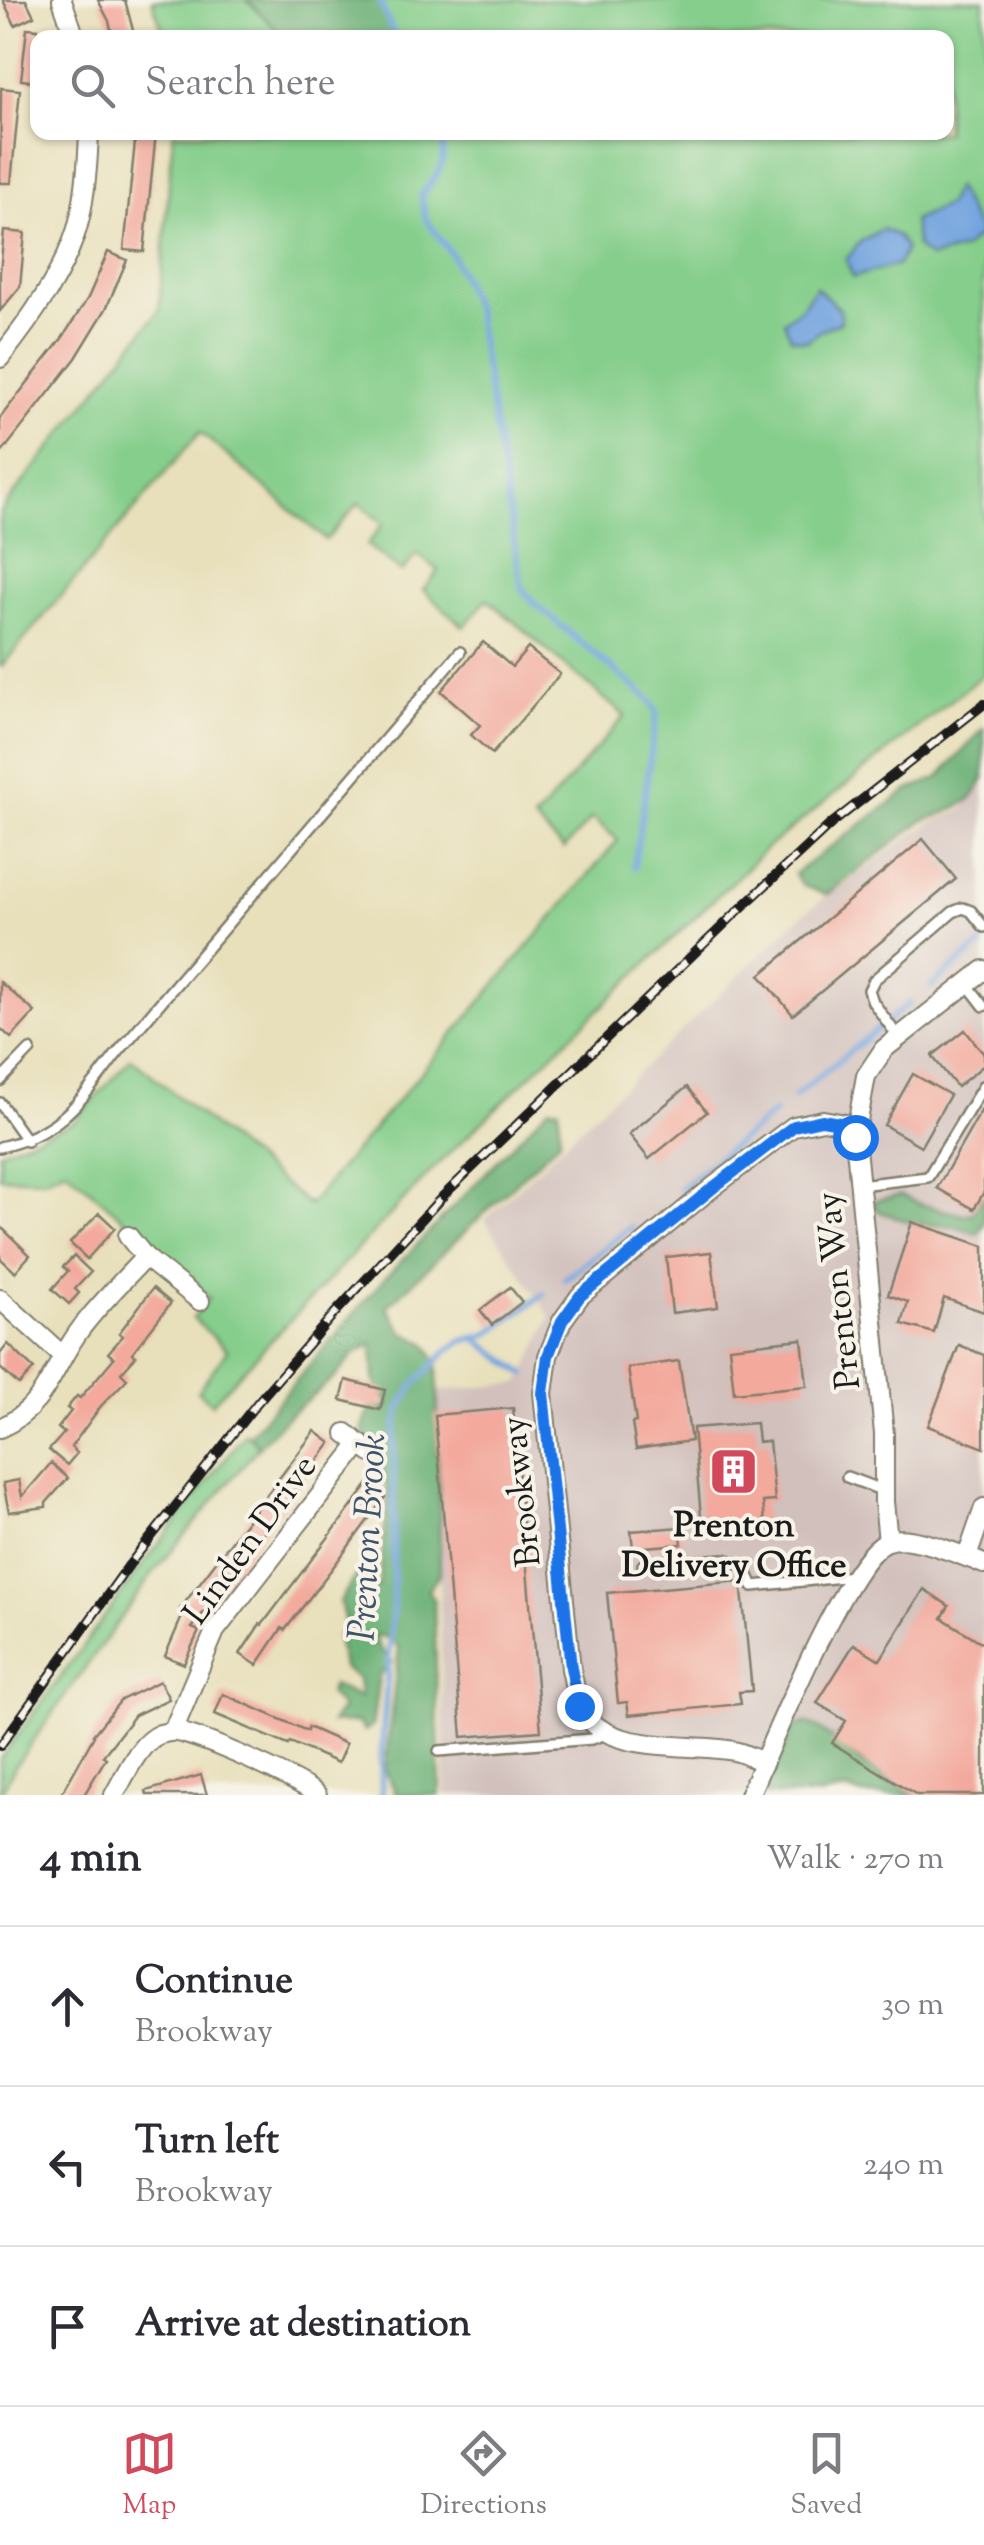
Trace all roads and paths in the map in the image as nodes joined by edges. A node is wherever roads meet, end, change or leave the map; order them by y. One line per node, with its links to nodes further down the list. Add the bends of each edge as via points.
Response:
1 (62, 0): 2 (street)
2 (72, 30)
3 (88, 140): 4 (street, via 79,221 58,273)
4 (0, 358)
5 (460, 652): 16 (lane, via 81,1100)
6 (984, 927): 10 (lane, via 971,911 954,912 874,980 873,1002)
7 (984, 970): 8 (street, Prenton Way)
8 (967, 984): 9 (lane); 10 (street, Prenton Way)
9 (984, 1006)
10 (899, 1038): 15 (street, Prenton Way, via 866,1076)
11 (30, 1050): 12 (lane)
12 (0, 1081)
13 (984, 1085): 18 (lane, via 928,1177)
14 (0, 1103): 16 (lane)
15 (857, 1126): 18 (street, Prenton Way); 34 (street, Brookway, via 822,1120 794,1126 580,1296 562,1321 543,1393 571,1668 579,1706)
16 (28, 1140): 17 (lane)
17 (0, 1147)
18 (858, 1185): 27 (street, Prenton Way)
19 (128, 1236): 20 (street)
20 (145, 1257): 22 (street); 23 (street)
21 (0, 1299): 23 (street)
22 (200, 1301)
23 (63, 1356): 24 (street, via 30,1408)
24 (0, 1428)
25 (359, 1443): 33 (street, Linden Drive, via 215,1631)
26 (848, 1478): 27 (lane)
27 (884, 1491): 29 (street, Prenton Way)
28 (984, 1508): 30 (street)
29 (888, 1540): 30 (street, via 909,1539); 32 (street)
30 (975, 1561)
31 (643, 1565): 32 (lane, via 724,1559 743,1565 754,1586)
32 (853, 1576): 36 (street)
33 (173, 1731): 37 (street, via 143,1748); 38 (street)
34 (609, 1733): 35 (lane); 36 (street, via 641,1743 735,1751)
35 (439, 1751)
36 (764, 1762): 39 (street)
37 (114, 1795)
38 (317, 1795)
39 (748, 1795)

